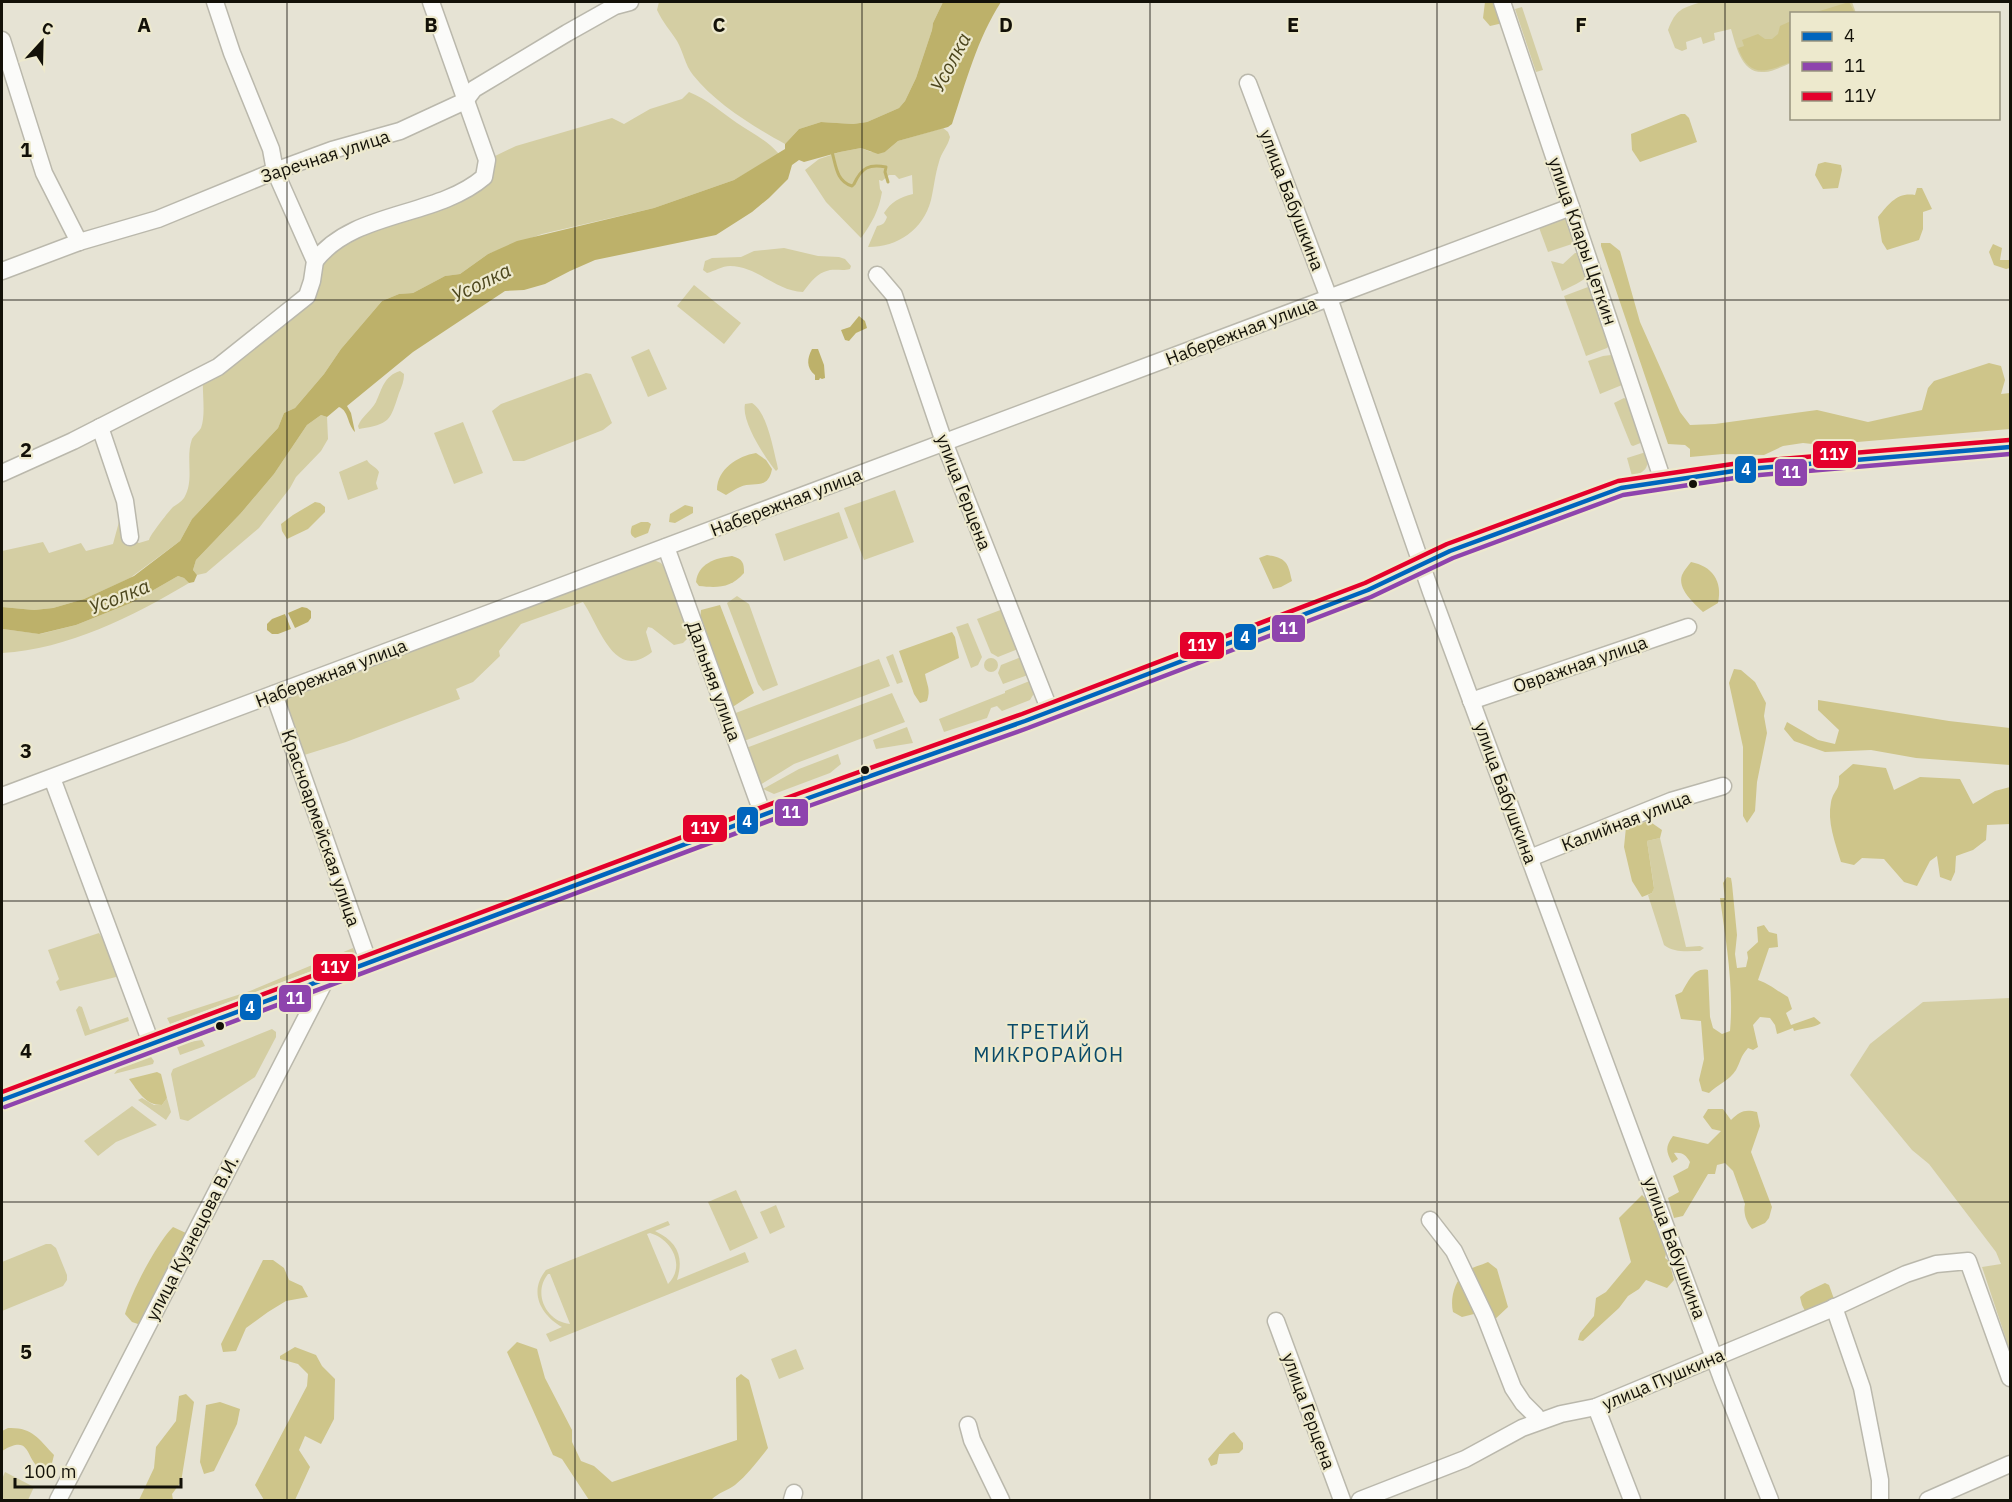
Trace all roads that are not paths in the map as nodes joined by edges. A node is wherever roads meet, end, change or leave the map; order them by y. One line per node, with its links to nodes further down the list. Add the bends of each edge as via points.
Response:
1 (215, 2): 8 (street, via 271,150)
2 (431, 2): 7 (street)
3 (630, 2): 7 (street, Заречная улица, via 615,6 548,44 474,89)
4 (1502, 2): 9 (street, улица Клары Цеткин)
5 (2, 40): 10 (street, via 44,173)
6 (1248, 83): 14 (street, улица Бабушкина)
7 (465, 101): 8 (street, Заречная улица, via 400,131); 11 (street, via 487,160 484,177 426,207 353,232 323,251)
8 (275, 171): 10 (street, Заречная улица, via 158,219); 11 (street)
9 (1571, 207): 14 (street, Набережная улица); 19 (street, улица Клары Цеткин)
10 (79, 243): 12 (street, Заречная улица)
11 (315, 261): 15 (street, via 307,296 218,367)
12 (2, 271)
13 (877, 275): 16 (street, улица Герцена, via 894,295)
14 (1329, 298): 16 (street, Набережная улица); 22 (street, улица Бабушкина)
15 (100, 427): 18 (street); 20 (street, via 125,501)
16 (944, 442): 21 (street, Набережная улица); 26 (street, улица Герцена)
17 (2010, 447): 19 (street, via 1747,469)
18 (2, 473)
19 (1663, 481): 22 (street, via 1621,488)
20 (130, 537)
21 (666, 547): 24 (street, Набережная улица); 30 (street, Дальняя улица)
22 (1421, 564): 25 (street, улица Бабушкина); 26 (street, via 1368,590)
23 (1688, 627): 25 (street, Овражная улица)
24 (274, 694): 27 (street, Набережная улица); 32 (street, Красноармейская улица)
25 (1471, 701): 31 (street, улица Бабушкина)
26 (1050, 711): 30 (street)
27 (52, 778): 29 (street, Набережная улица); 34 (street)
28 (1722, 786): 31 (street, Калийная улица, via 1671,801)
29 (2, 796)
30 (763, 815): 32 (street)
31 (1530, 858): 39 (street, улица Бабушкина)
32 (368, 961): 33 (street)
33 (327, 977): 34 (street); 45 (street, улица Кузнецова В.И.)
34 (151, 1043): 35 (street)
35 (2, 1100)
36 (1430, 1220): 42 (street, via 1454,1251 1513,1388)
37 (1834, 1307): 39 (street, улица Пушкина); 40 (street, улица Пушкина, via 1906,1274 1936,1264 1968,1261); 51 (street, via 1862,1388 1880,1480)
38 (1276, 1321): 47 (street, улица Герцена)
39 (1714, 1356): 41 (street, улица Пушкина); 50 (street, улица Бабушкина)
40 (2010, 1378)
41 (1596, 1407): 48 (street, улица Пушкина, via 1522,1428 1465,1459); 49 (street)
42 (1536, 1416)
43 (968, 1425): 46 (street)
44 (2010, 1464): 52 (street)
45 (57, 1500)
46 (1001, 1500)
47 (1342, 1500)
48 (1360, 1500)
49 (1632, 1500)
50 (1770, 1500)
51 (1880, 1500)
52 (1928, 1500)

